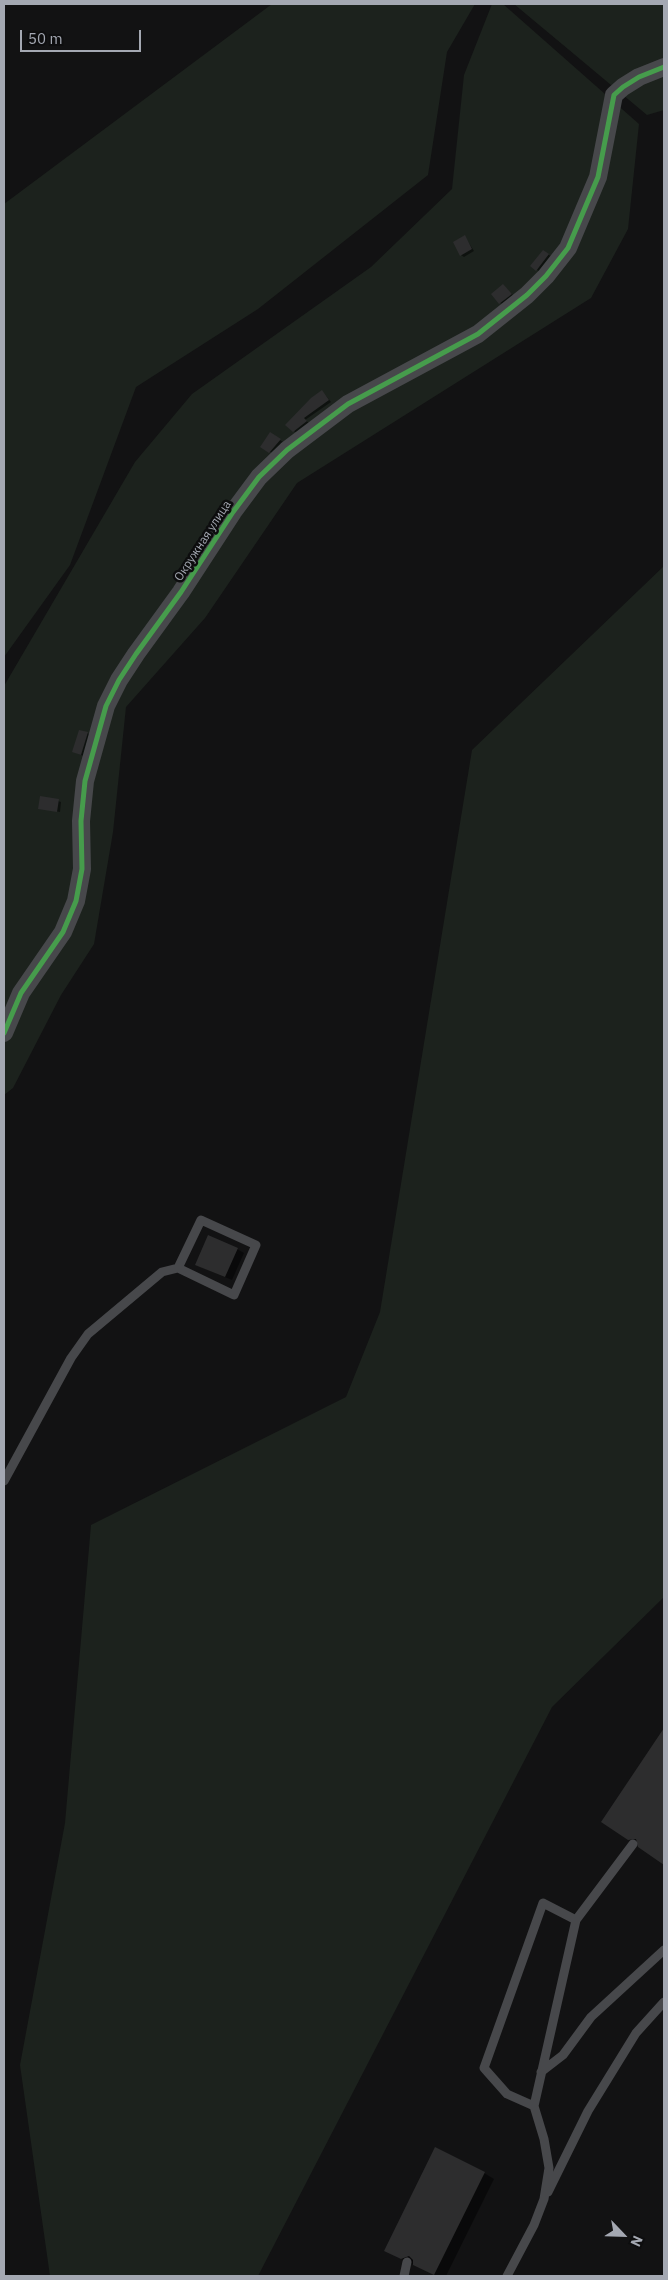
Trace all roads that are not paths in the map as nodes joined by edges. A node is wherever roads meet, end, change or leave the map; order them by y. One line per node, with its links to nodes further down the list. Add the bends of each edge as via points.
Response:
1 (664, 67): 2 (street, Окружная улица, via 631,82 614,95 598,177 568,248 546,276 478,334 348,404 287,450 243,498 118,680 106,706 85,781 81,821 82,869 76,901 63,932 21,992)
2 (4, 1033)
3 (178, 1268): 3 (lane, via 201,1220 256,1245 234,1294); 4 (lane, via 162,1272 88,1334 71,1358)
4 (4, 1481)
5 (633, 1844): 6 (lane)
6 (576, 1920): 9 (lane); 10 (lane, via 543,1903 484,2068 507,2094)
7 (664, 1950): 9 (lane, via 591,2017 563,2055)
8 (664, 2002): 11 (lane, via 636,2033 588,2111)
9 (541, 2072): 10 (lane)
10 (534, 2106): 11 (lane, via 549,2168)
11 (544, 2199): 14 (lane)
12 (407, 2262): 13 (lane)
13 (404, 2276)
14 (507, 2276)

